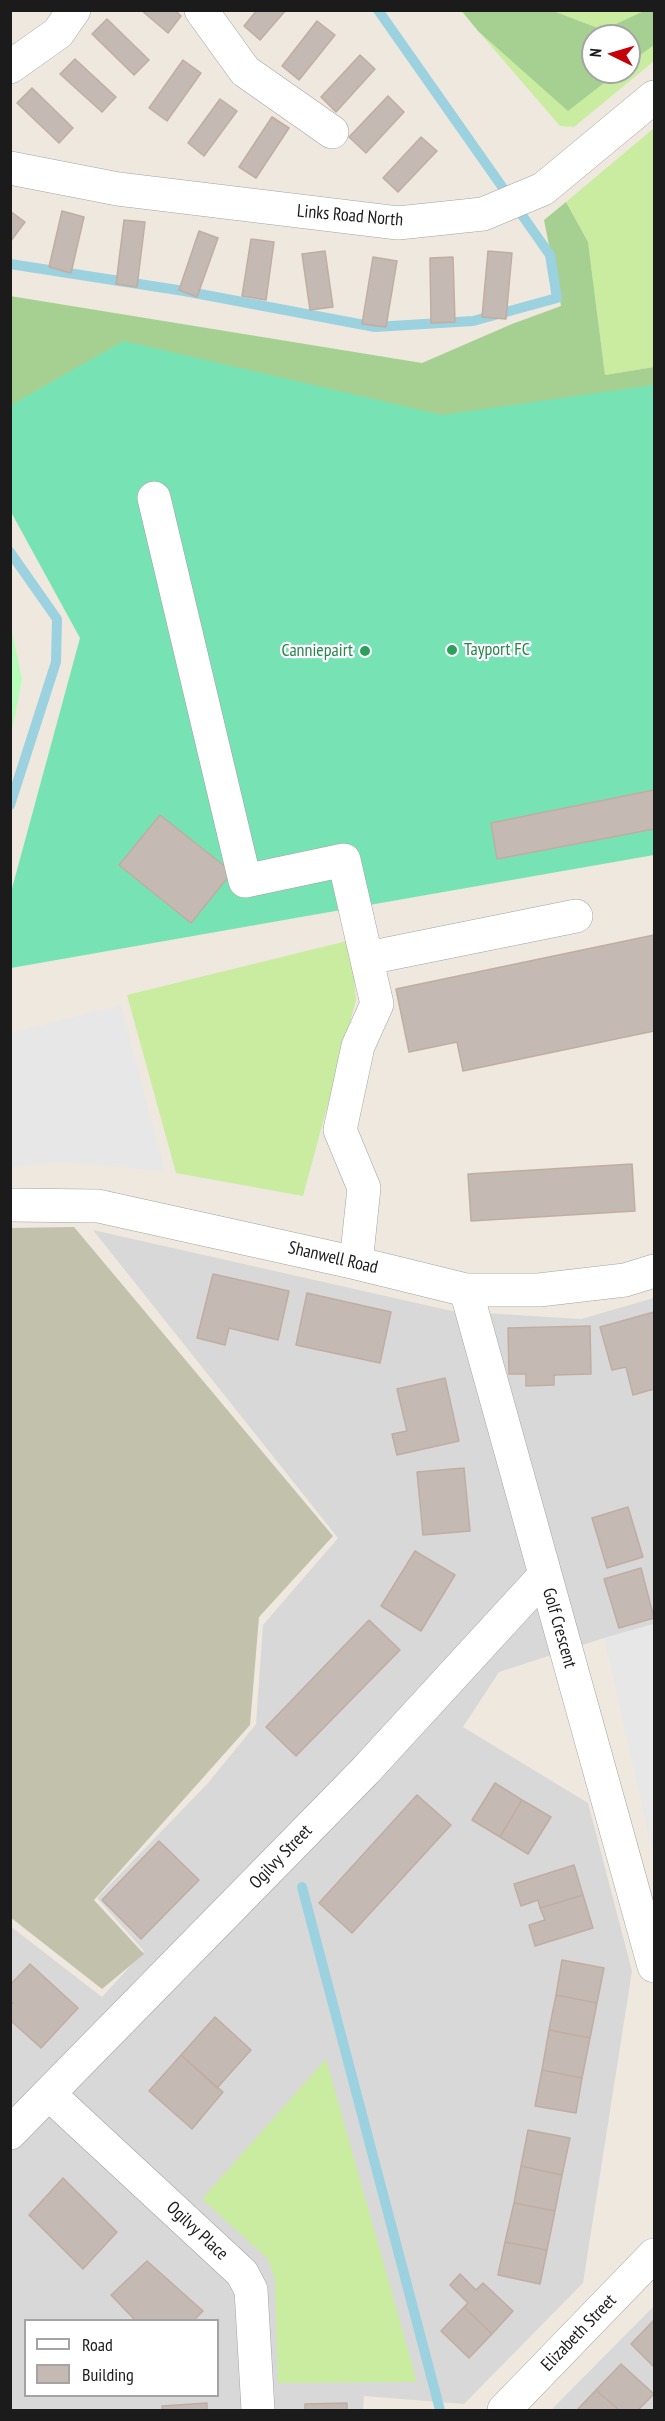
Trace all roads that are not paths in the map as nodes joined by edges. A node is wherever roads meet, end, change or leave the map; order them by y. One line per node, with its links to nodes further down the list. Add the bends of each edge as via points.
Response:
1 (74, 10): 3 (street, via 58,33)
2 (201, 10): 5 (street, via 245,71)
3 (10, 67)
4 (654, 97): 6 (street, Links Road North, via 543,189 483,214 398,222 118,189)
5 (332, 132)
6 (10, 168)
7 (154, 498): 9 (street, via 244,881 344,860)
8 (576, 916): 9 (street)
9 (368, 958): 11 (street, via 377,1004 358,1046 340,1130 364,1188)
10 (10, 1205): 11 (street, Shanwell Road, via 98,1206)
11 (356, 1263): 13 (street, Shanwell Road)
12 (654, 1271): 13 (street, Shanwell Road, via 625,1280 539,1290)
13 (466, 1290): 14 (street, Golf Crescent)
14 (544, 1576): 15 (street, Golf Crescent); 16 (street, Ogilvy Street, via 366,1770)
15 (654, 1966)
16 (49, 2094): 17 (street, Ogilvy Street); 19 (street, Ogilvy Place, via 242,2273 251,2290)
17 (10, 2133)
18 (654, 2255): 20 (street, Elizabeth Street)
19 (258, 2410)
20 (504, 2410)

